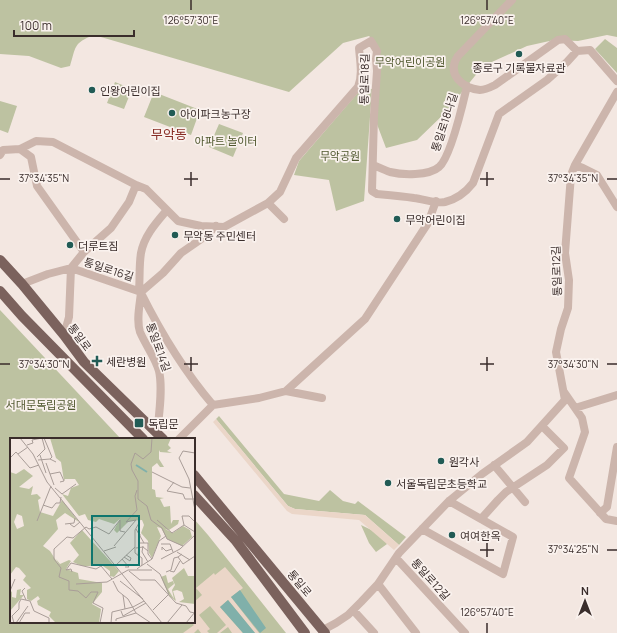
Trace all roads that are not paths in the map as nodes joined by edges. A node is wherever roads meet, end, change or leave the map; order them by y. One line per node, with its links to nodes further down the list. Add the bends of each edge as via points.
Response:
1 (512, 0): 4 (street, 통일로18나길, via 453,63 457,78)
2 (577, 51): 3 (street, via 590,50); 4 (street, 통일로18나길, via 564,39 558,40 495,85 481,90); 11 (street, 통일로18길, via 547,80 499,114 477,175 466,191 445,202)
3 (617, 81)
4 (467, 86): 8 (street, 통일로18나길, via 452,141 438,168 409,174 390,172)
5 (617, 92): 9 (street, 통일로12길)
6 (20, 149): 7 (street, 통일로18길, via 3,150); 10 (street, 통일로18길, via 36,141 54,142); 17 (street, 통일로16길, via 32,157 37,186)
7 (0, 155)
8 (373, 165): 11 (street, 통일로18길, via 372,191 377,194); 12 (street, 통일로18길, via 377,51 371,41 359,48 361,82 358,87 296,158 280,192)
9 (575, 165): 13 (street, via 597,175); 24 (street, 통일로12길, via 571,174 565,253 569,280 568,308 556,352)
10 (136, 185): 14 (street, 통일로18길, via 146,189); 17 (street, 통일로16길, via 129,202 111,228)
11 (436, 201): 25 (street, via 428,223 365,319)
12 (268, 203): 15 (street); 16 (street, 통일로18길, via 224,227)
13 (617, 207)
14 (166, 210): 16 (street, 통일로18길, via 178,221); 22 (street, 통일로14길, via 146,240 142,253)
15 (284, 219)
16 (216, 226): 22 (street, via 181,253 163,273)
17 (84, 252): 19 (street, 통일로16길)
18 (0, 260): 20 (main road, 통일로)
19 (71, 268): 20 (street, 통일로16길); 22 (street, 통일로16길); 23 (street, 통일로16길, via 69,317)
20 (22, 284): 23 (main road, 통일로)
21 (0, 291): 32 (main road)
22 (140, 291): 28 (street, 통일로14길, via 154,320 180,361); 31 (street, 통일로14길, via 138,324 160,376)
23 (64, 335): 31 (main road, 통일로, via 84,362)
24 (563, 390): 29 (street); 30 (street, 통일로12길, via 564,400)
25 (286, 391): 27 (street); 28 (street)
26 (617, 394): 29 (street)
27 (322, 398)
28 (213, 405): 33 (street)
29 (576, 408): 41 (street, via 582,418 585,432 569,478)
30 (542, 426): 35 (street, 통일로12길, via 527,442); 37 (street, via 564,448 547,465)
31 (160, 436)
32 (142, 438)
33 (180, 438)
34 (616, 452): 41 (street, via 607,507)
35 (494, 465): 37 (street); 39 (street, 통일로12길)
36 (195, 476): 48 (main road, 통일로)
37 (513, 488): 40 (street); 42 (street, via 498,500)
38 (195, 496): 49 (main road, via 236,541)
39 (449, 501): 42 (street); 44 (street, 통일로12길)
40 (525, 502)
41 (600, 513): 43 (street, via 606,520)
42 (482, 520): 44 (street, via 513,537 503,574)
43 (617, 521)
44 (422, 529): 45 (street, 통일로12길)
45 (396, 558): 46 (street, 통일로12길); 52 (street, 통일로12길)
46 (378, 584): 47 (street, 통일로12길); 51 (street)
47 (353, 610): 48 (street, 통일로12길); 50 (street)
48 (324, 631)
49 (305, 633)
50 (374, 633)
51 (416, 633)
52 (465, 633)

